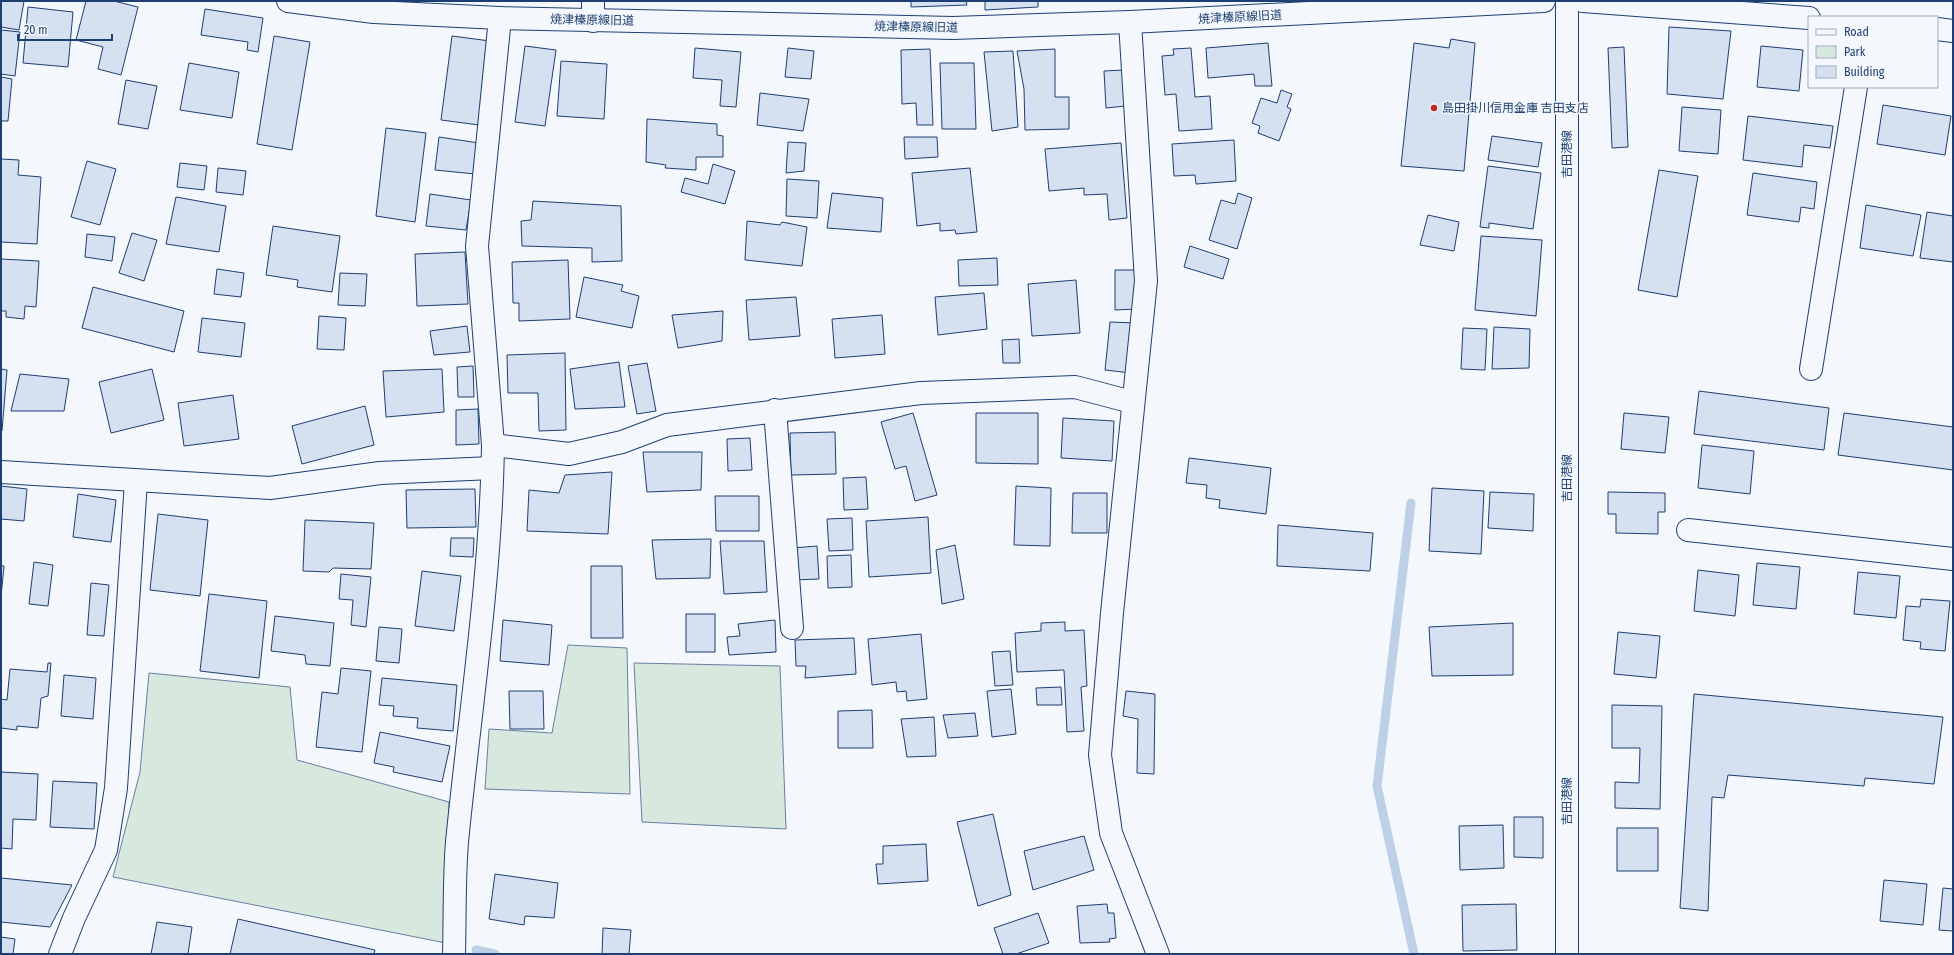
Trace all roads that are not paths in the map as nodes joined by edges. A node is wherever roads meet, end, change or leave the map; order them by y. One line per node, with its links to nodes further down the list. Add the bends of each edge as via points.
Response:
1 (288, 1): 6 (street, 焼津榛原線旧道, via 374,12)
2 (1544, 1): 8 (street, 焼津榛原線旧道)
3 (1567, 1): 25 (street, 吉田港線)
4 (1583, 1): 7 (street)
5 (593, 11): 6 (street, 焼津榛原線旧道); 8 (street, 焼津榛原線旧道, via 953,28)
6 (500, 18): 15 (street, via 478,246)
7 (1808, 18)
8 (1130, 22): 13 (street, via 1146,281)
9 (1938, 29): 10 (street)
10 (1953, 31)
11 (1856, 88): 12 (street)
12 (1811, 369)
13 (1132, 402): 14 (street, via 1075,387 920,393); 24 (street, via 1100,755 1111,833)
14 (775, 410): 15 (street, via 667,425 622,442 569,454); 21 (street)
15 (492, 445): 16 (street)
16 (492, 468): 18 (street, via 380,473 270,488); 23 (street, via 486,592 457,844)
17 (1, 472): 18 (street)
18 (136, 481): 22 (street, via 116,788 106,850)
19 (1688, 530): 20 (street)
20 (1953, 558)
21 (792, 628)
22 (60, 954)
23 (454, 954)
24 (1158, 954)
25 (1567, 954)

